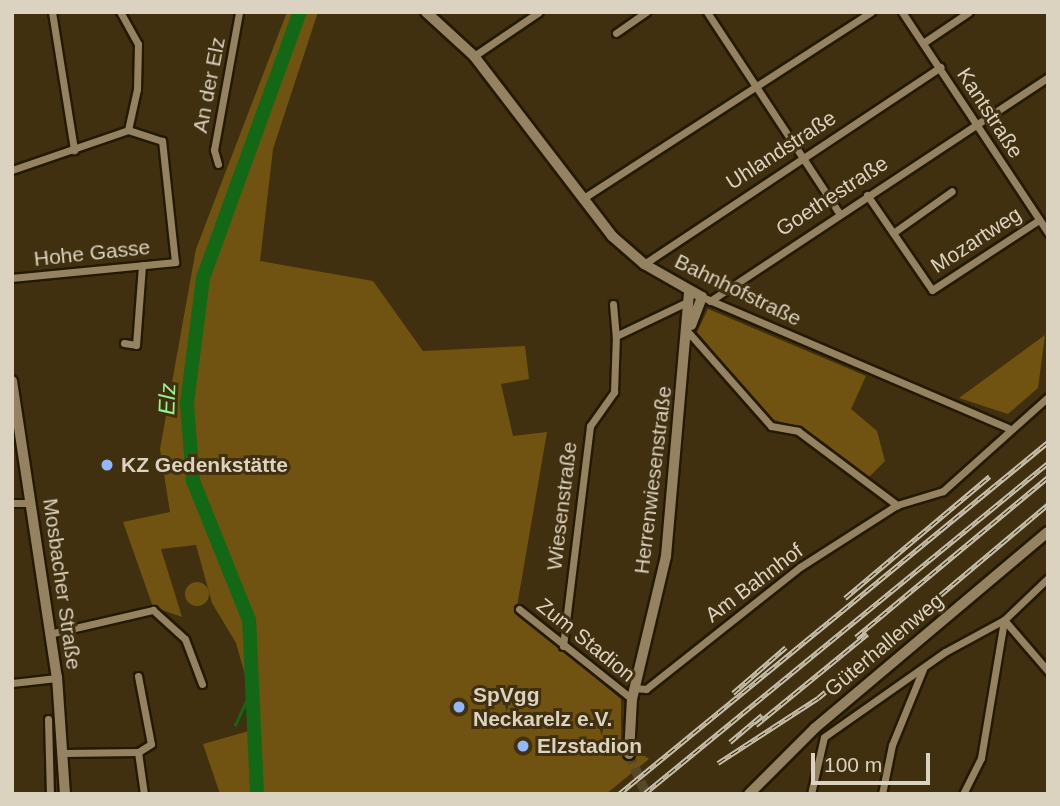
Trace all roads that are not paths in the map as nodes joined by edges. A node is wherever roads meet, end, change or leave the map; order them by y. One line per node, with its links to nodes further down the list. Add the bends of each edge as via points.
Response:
1 (52, 12): 19 (street)
2 (120, 12): 18 (street, via 138,44 137,89)
3 (239, 12): 21 (street, An der Elz, via 214,149)
4 (426, 12): 13 (street, Bahnhofstraße)
5 (539, 12): 13 (street)
6 (646, 12): 11 (street)
7 (871, 12): 16 (street)
8 (902, 12): 12 (street, Kantstraße)
9 (969, 12): 12 (street)
10 (711, 14): 16 (street)
11 (616, 33)
12 (923, 43): 14 (street, Kantstraße)
13 (474, 56): 25 (street, Bahnhofstraße)
14 (940, 67): 17 (street, Kantstraße); 20 (street, Uhlandstraße)
15 (1048, 77): 17 (street, Goethestraße)
16 (757, 86): 20 (street); 25 (street)
17 (976, 123): 24 (street, Goethestraße); 27 (street, Kantstraße)
18 (128, 130): 19 (street); 31 (street, Hohe Gasse, via 162,141 175,262)
19 (74, 150): 22 (street)
20 (803, 156): 26 (street); 30 (street, Uhlandstraße)
21 (218, 164)
22 (12, 170)
23 (952, 191): 28 (street)
24 (867, 195): 26 (street, Goethestraße); 28 (street)
25 (582, 200): 30 (street, Bahnhofstraße)
26 (839, 213): 34 (street, Goethestraße)
27 (1039, 220): 28 (street, Mozartweg, via 932,290); 29 (street, Kantstraße)
28 (893, 233)
29 (1048, 233)
30 (644, 264): 33 (street, Bahnhofstraße)
31 (142, 265): 32 (street, Hohe Gasse); 38 (street, via 135,345)
32 (12, 278)
33 (688, 296): 34 (street, Bahnhofstraße); 36 (street, Herrenwiesenstraße); 37 (street)
34 (706, 299): 36 (street, Herrenwiesenstraße); 41 (street, Bahnhofstraße)
35 (613, 304): 37 (street, Wiesenstraße)
36 (689, 333): 44 (street, via 771,426 798,431); 57 (street, Herrenwiesenstraße, via 666,556)
37 (616, 336): 50 (street, Wiesenstraße, via 614,392 590,426)
38 (124, 343)
39 (12, 381): 43 (street, Mosbacher Straße)
40 (1048, 397): 41 (street, Am Bahnhof)
41 (1008, 428): 44 (street, Am Bahnhof, via 989,454 943,491)
42 (12, 503): 43 (street)
43 (31, 503): 49 (street, Mosbacher Straße)
44 (897, 505): 57 (street, Am Bahnhof, via 800,567 646,689)
45 (1048, 532): 59 (street, Güterhallenweg)
46 (1048, 578): 48 (street)
47 (519, 609): 50 (street, Zum Stadion)
48 (1004, 620): 51 (street); 52 (street); 70 (street, via 981,758)
49 (49, 634): 54 (street, Mosbacher Straße); 56 (street, via 153,610 186,639)
50 (563, 646): 57 (street, Zum Stadion)
51 (923, 670): 60 (street); 69 (street, via 892,745)
52 (1048, 671)
53 (138, 676): 61 (street, via 151,744)
54 (57, 678): 55 (street); 62 (street, Mosbacher Straße)
55 (12, 682)
56 (202, 684)
57 (633, 694): 63 (street, Herrenwiesenstraße)
58 (48, 719): 64 (street)
59 (815, 728): 60 (street); 67 (street, Güterhallenweg)
60 (824, 737): 68 (street)
61 (138, 752): 62 (street); 66 (street)
62 (62, 753): 65 (street, Mosbacher Straße)
63 (629, 754)
64 (50, 794)
65 (65, 794)
66 (144, 794)
67 (749, 794)
68 (811, 794)
69 (881, 794)
70 (963, 794)

